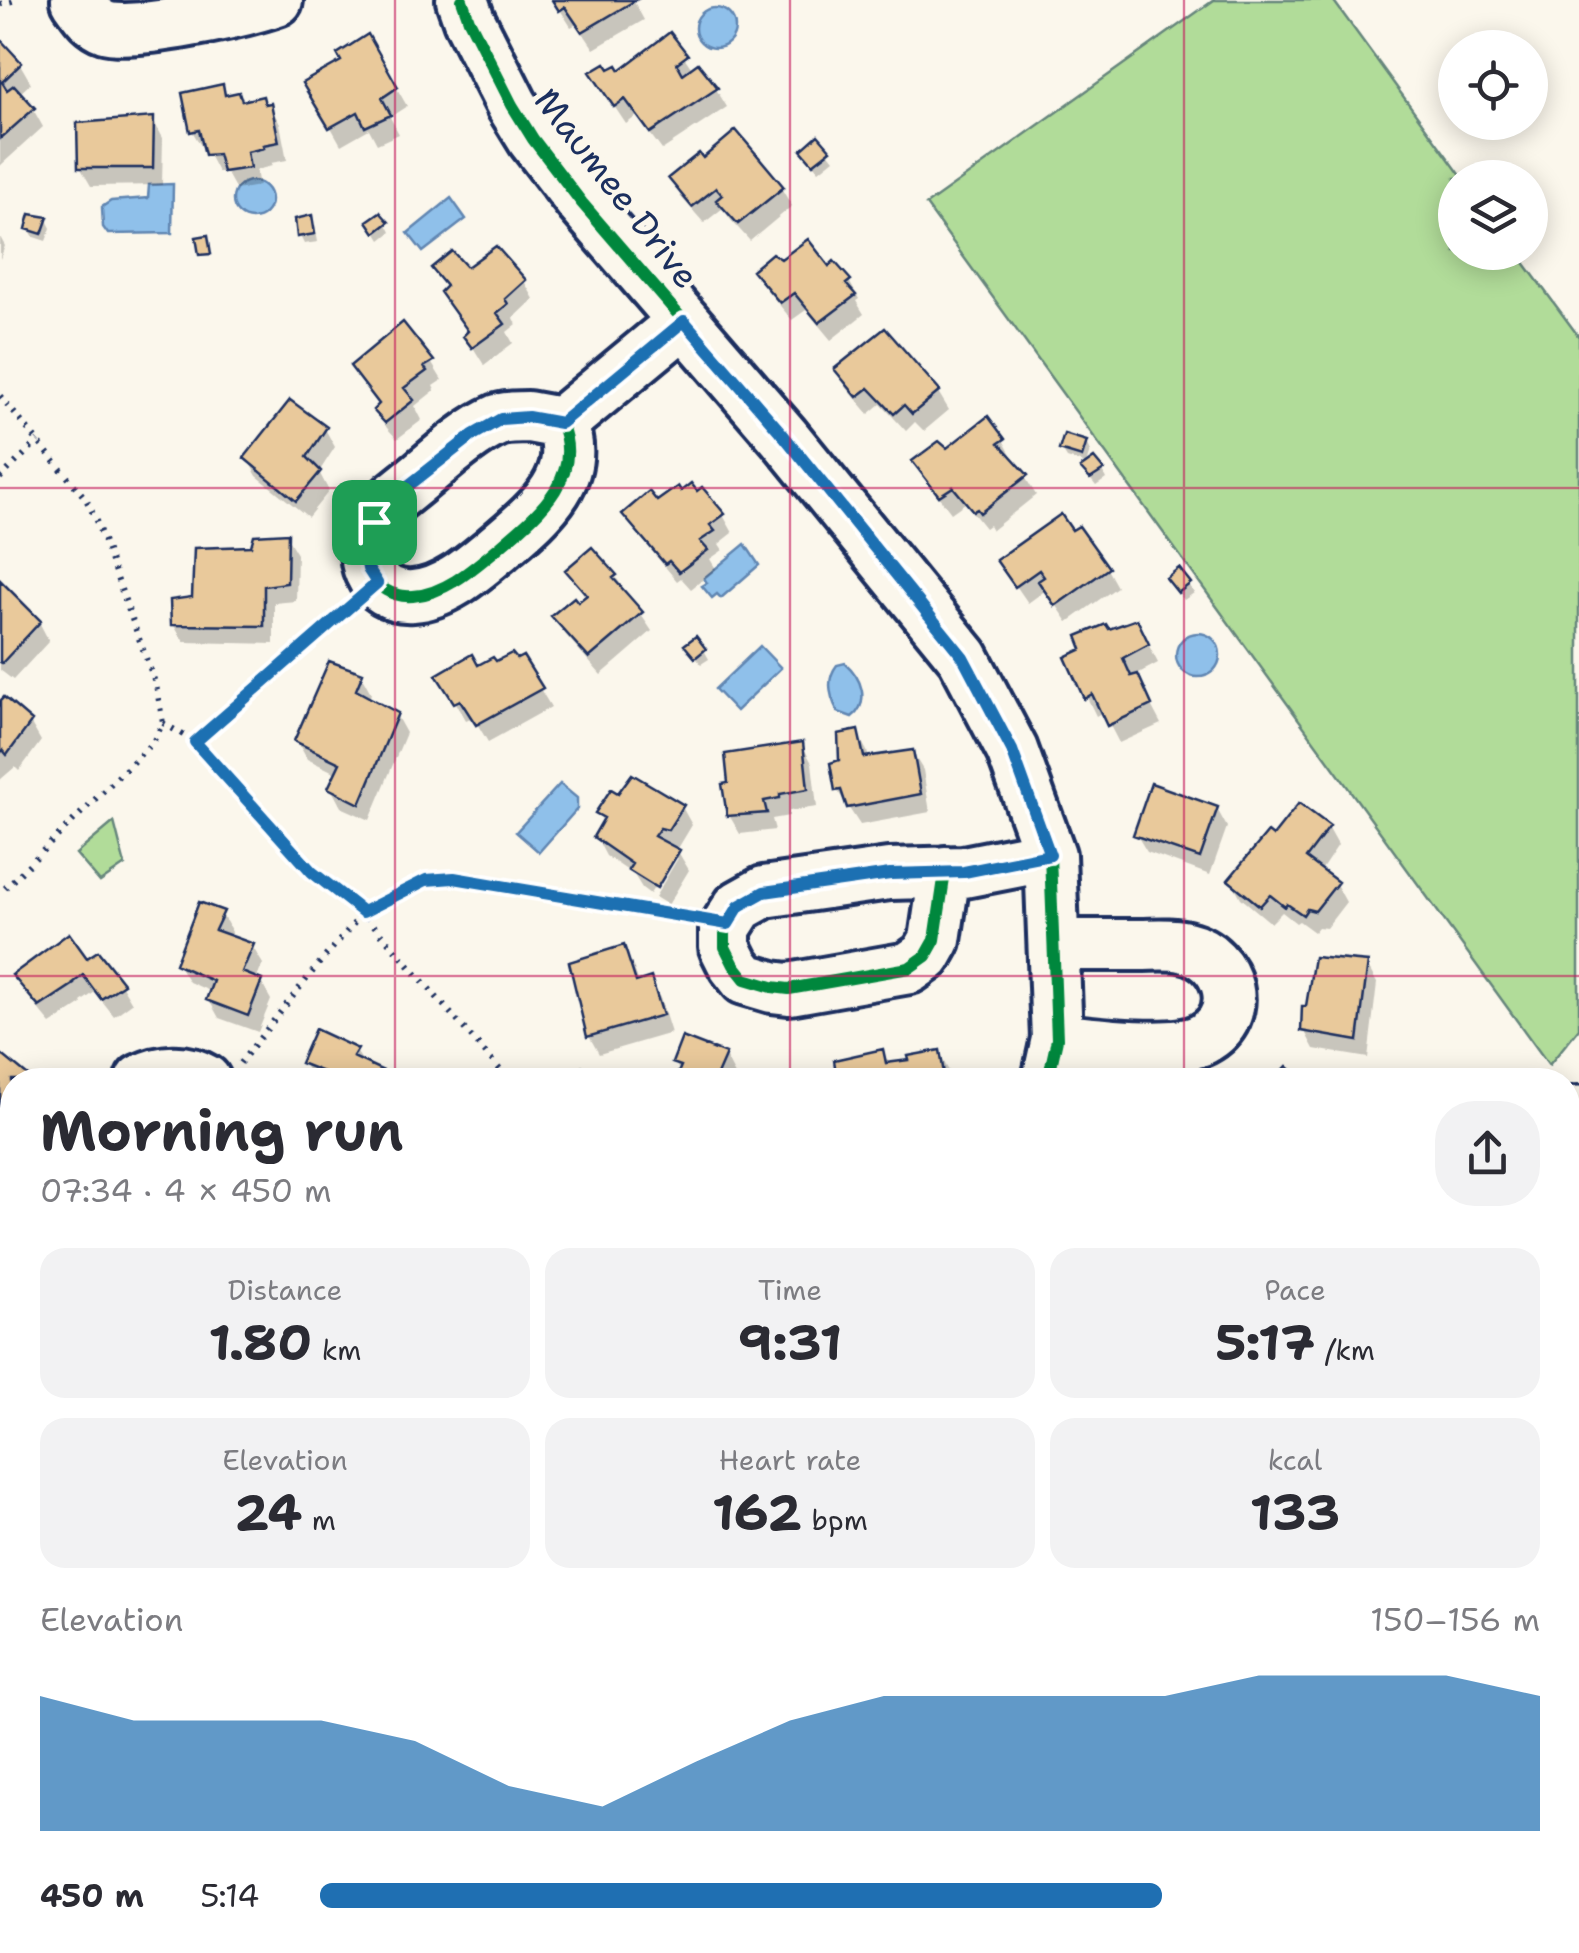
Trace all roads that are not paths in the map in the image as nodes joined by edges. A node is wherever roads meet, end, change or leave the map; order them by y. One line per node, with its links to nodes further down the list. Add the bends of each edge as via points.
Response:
1 (77, 0): 2 (street, via 106,28 130,30)
2 (277, 0)
3 (462, 0): 4 (street, Maumee Drive, via 534,139)
4 (684, 321): 5 (street); 6 (street, Maumee Drive, via 963,657 1012,750)
5 (561, 423): 5 (street, via 501,419 394,497 364,548 377,583 389,594 428,594 474,568 528,523 565,470)
6 (1050, 855): 7 (street); 8 (street, Maumee Drive)
7 (944, 872): 7 (street, via 764,892 739,906 724,928 725,947 745,979 788,990 910,968 935,940)
8 (1054, 945): 9 (street, Maumee Drive); 9 (street, via 1186,946 1220,968 1230,1003 1202,1040)
9 (1052, 1059)

